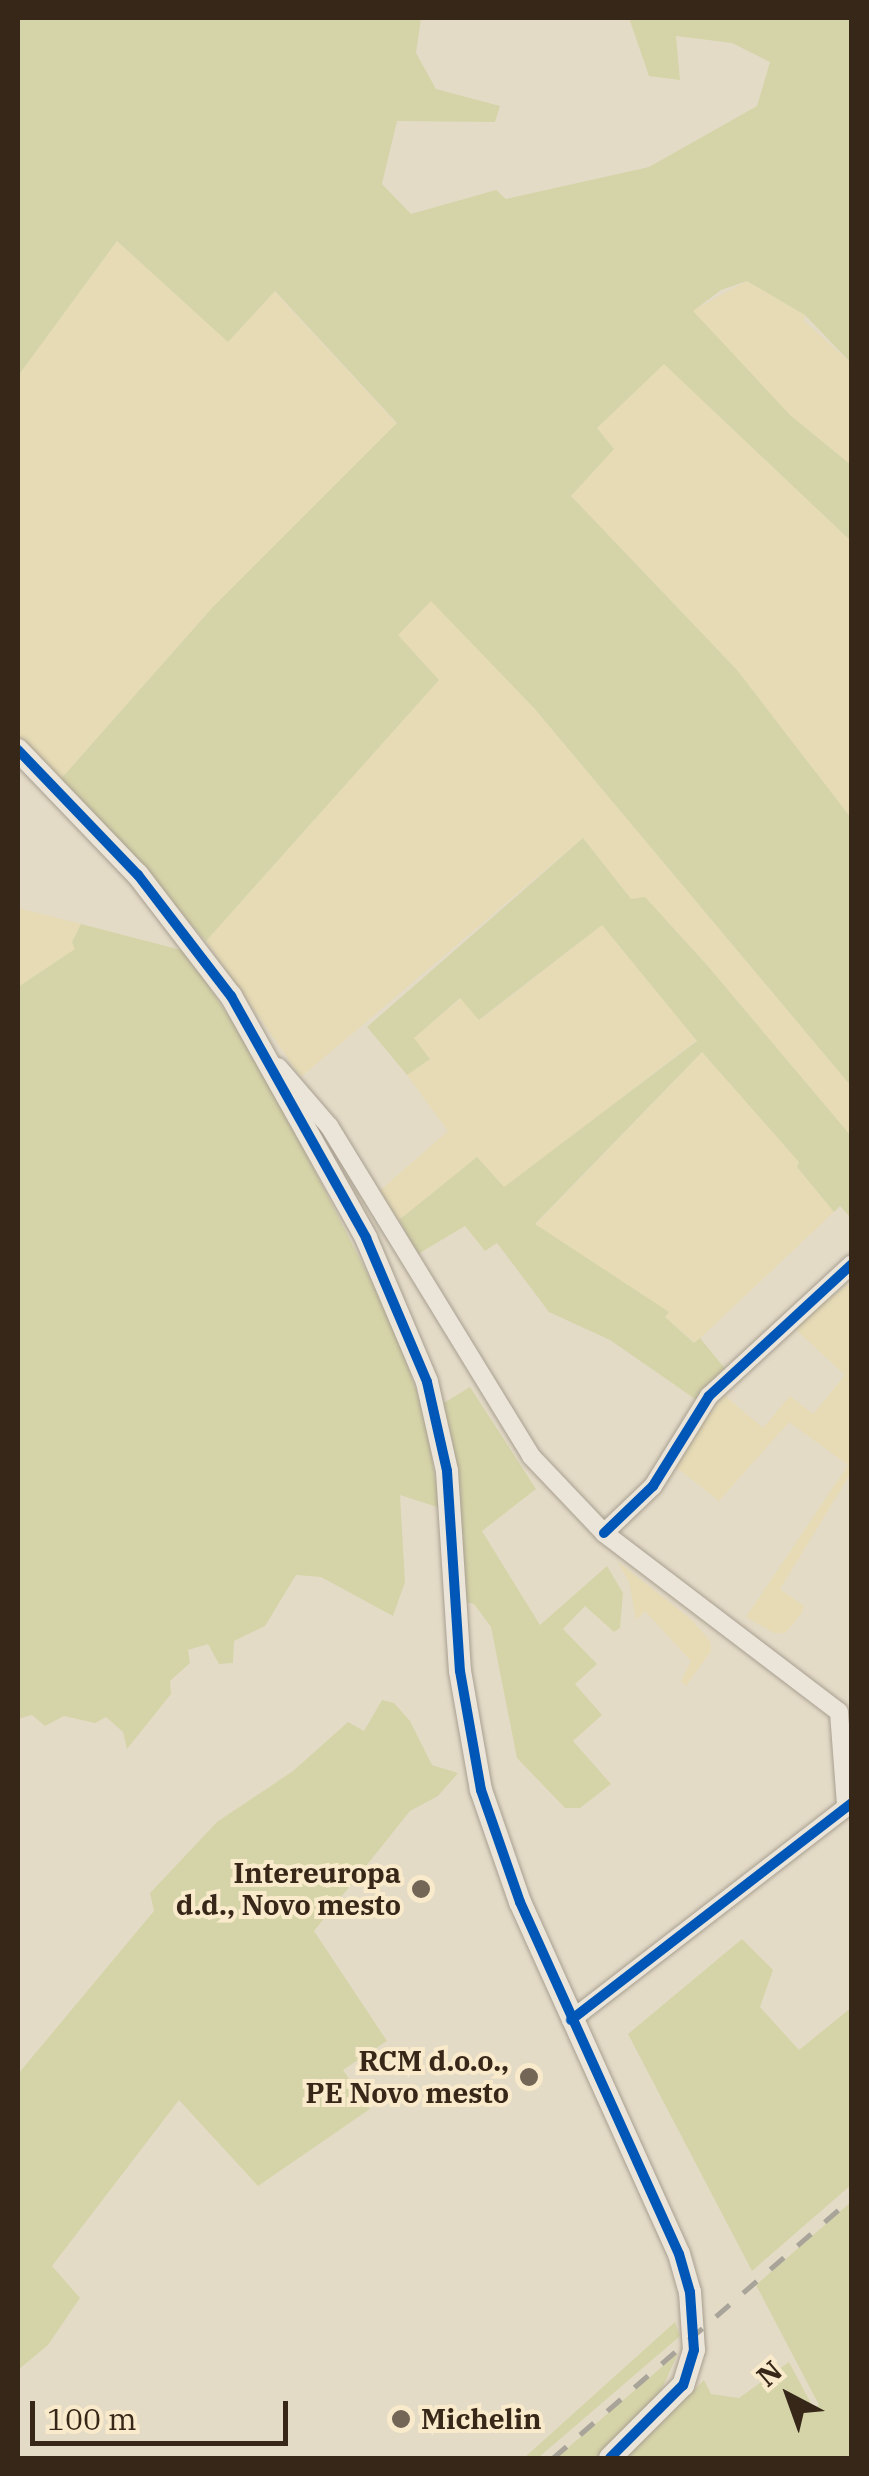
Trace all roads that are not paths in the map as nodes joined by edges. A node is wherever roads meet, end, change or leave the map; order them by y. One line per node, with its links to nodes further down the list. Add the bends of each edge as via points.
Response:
1 (18, 750): 2 (street, via 176,920)
2 (271, 1059): 4 (street, via 328,1126 531,1456); 7 (street, via 366,1238 427,1382 447,1471 470,1742 502,1852)
3 (852, 1264): 4 (street, via 709,1396 653,1486)
4 (604, 1533): 5 (street)
5 (845, 1707): 6 (street)
6 (848, 1804): 7 (street)
7 (572, 2020): 8 (street, via 679,2254 694,2316 694,2350 683,2385)
8 (610, 2458)

